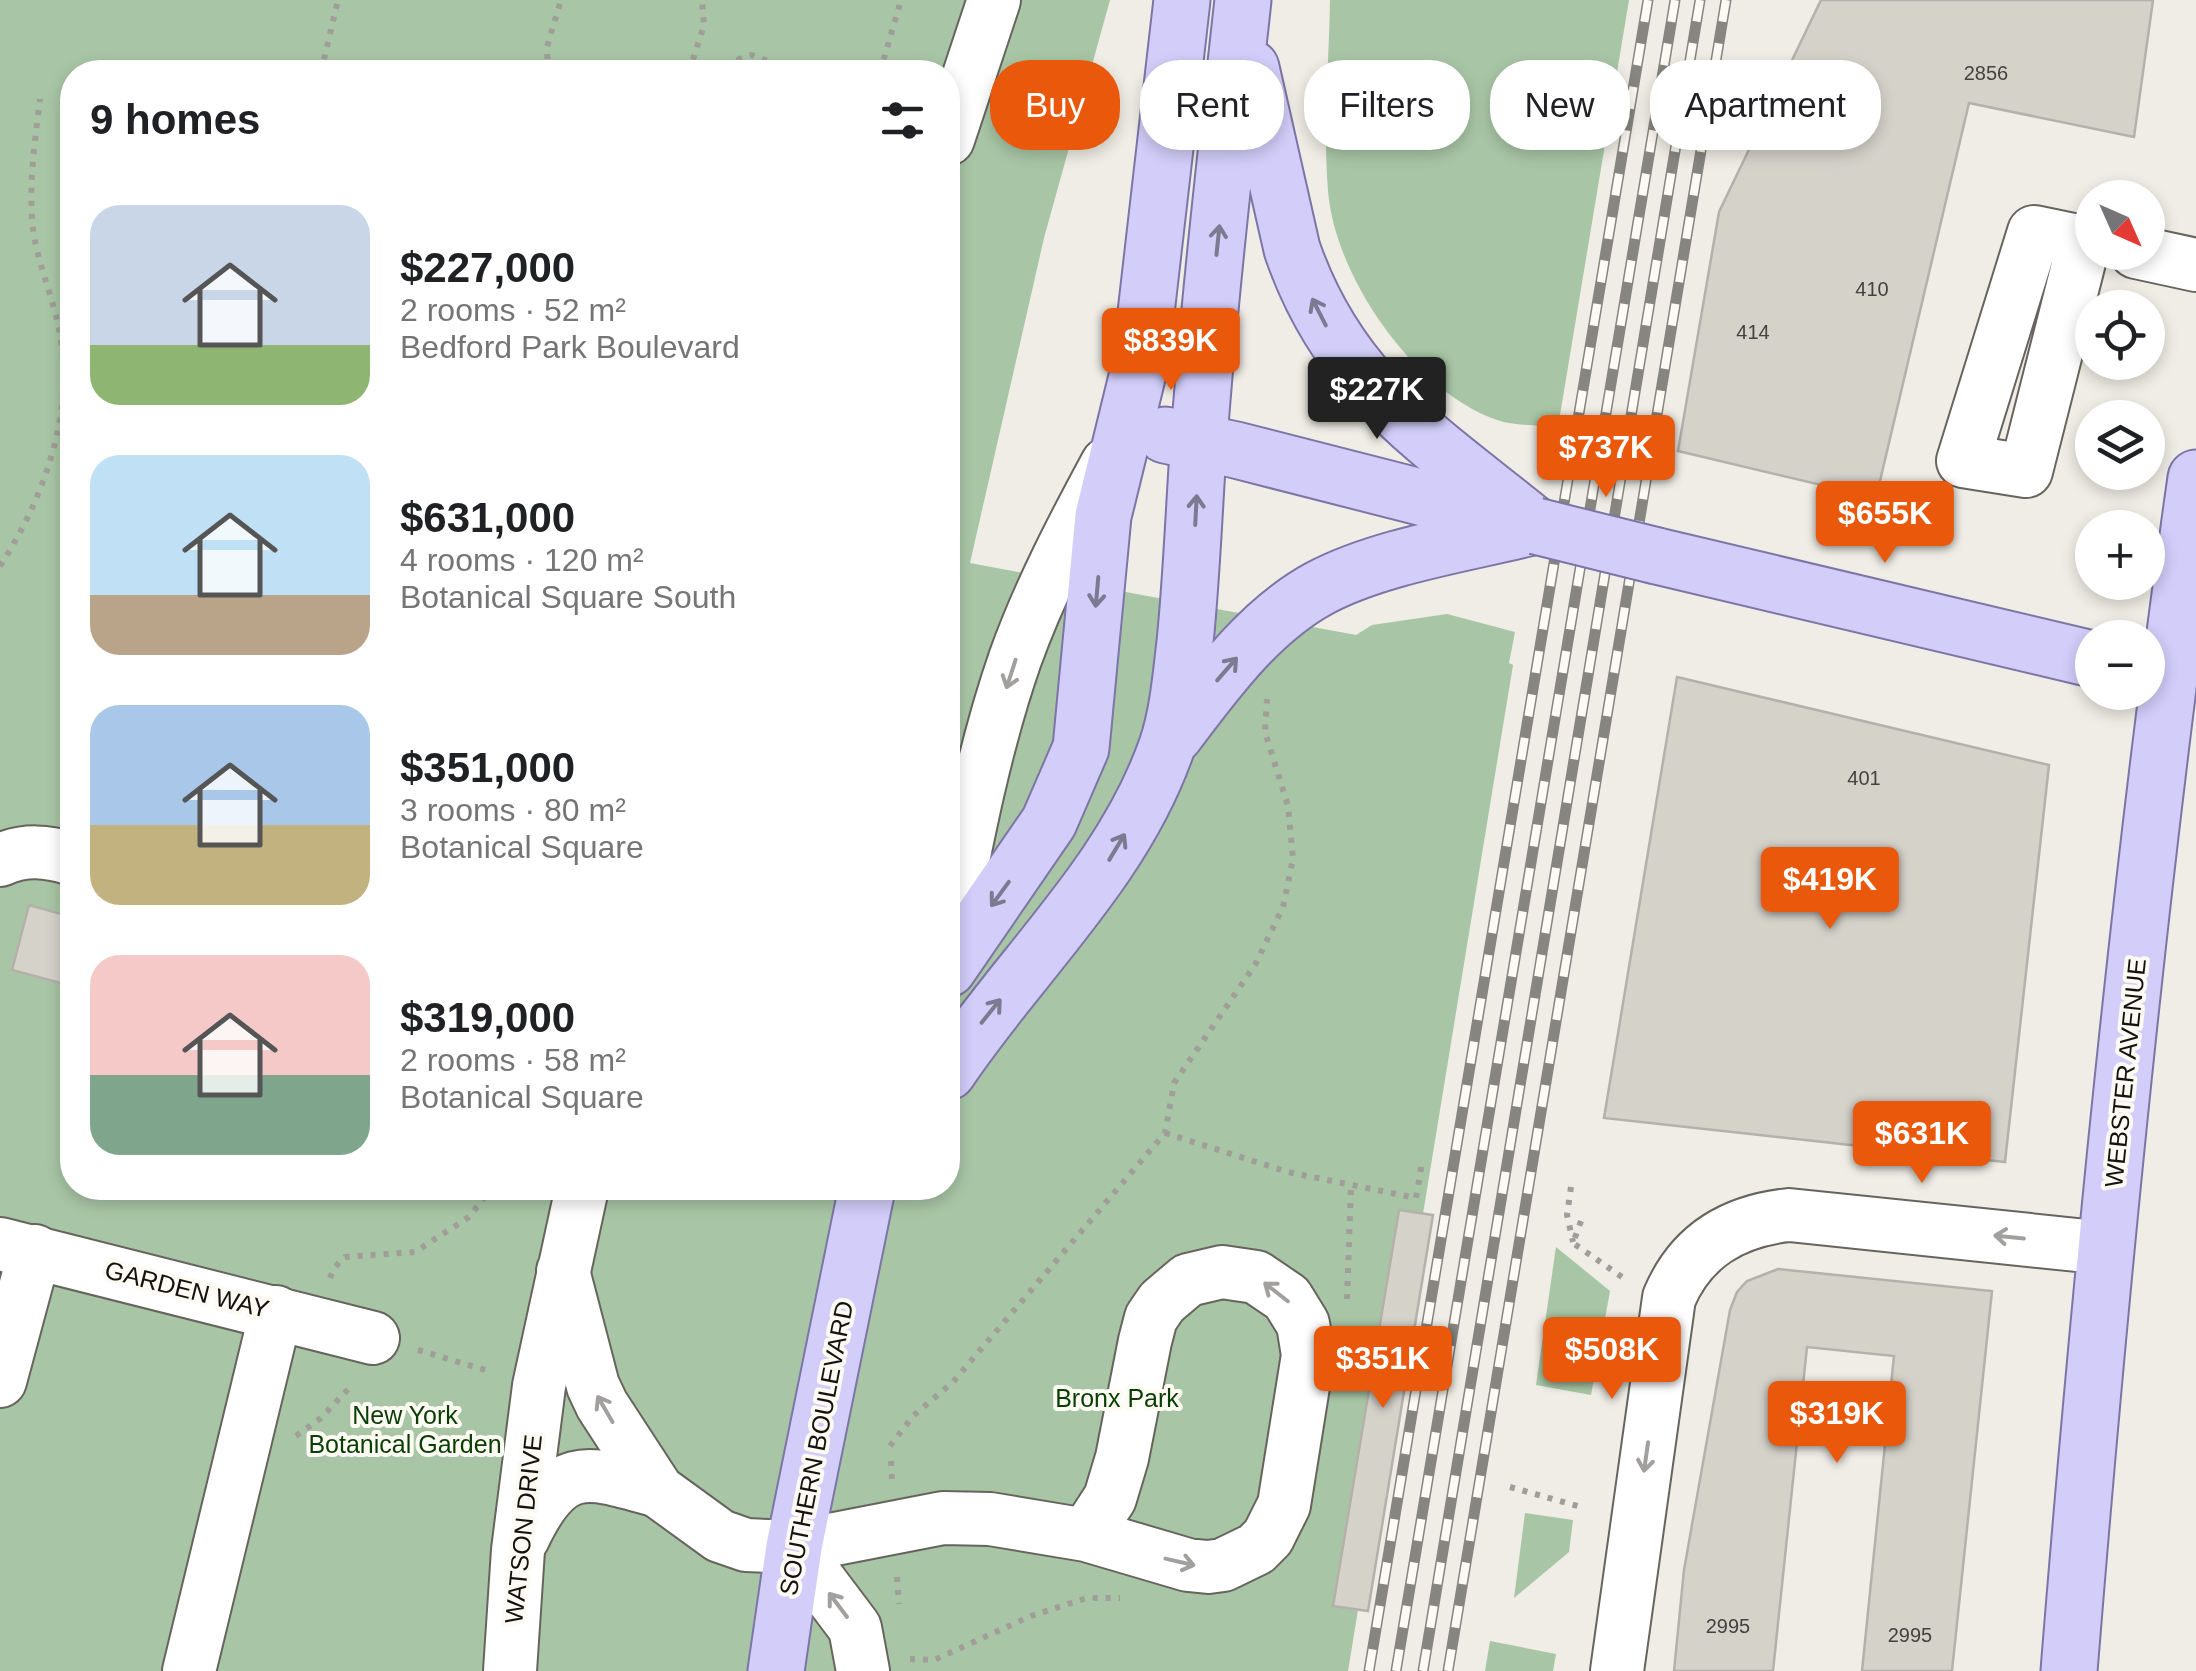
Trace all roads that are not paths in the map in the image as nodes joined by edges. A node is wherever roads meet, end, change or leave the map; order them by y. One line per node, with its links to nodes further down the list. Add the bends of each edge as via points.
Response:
1 (994, 0): 4 (street)
2 (1182, 0): 7 (main road, via 1140,365)
3 (1242, 11): 8 (main road, one-way to 3); 10 (main road, one-way to 3, via 1390,407 1329,332 1292,248)
4 (960, 103)
5 (2165, 258): 6 (street)
6 (2196, 264)
7 (1126, 428): 8 (main road); 16 (street, one-way to 16, via 1014,661); 17 (main road, one-way to 17, via 1103,516 1080,748 1049,822)
8 (1199, 442): 10 (main road); 13 (main road, one-way to 8, via 1187,626)
9 (2196, 478): 12 (main road, WEBSTER AVENUE)
10 (1536, 526): 11 (main road, bridge); 13 (main road, one-way to 10, via 1243,651 1316,590 1367,569)
11 (2075, 655)
12 (2170, 677): 22 (main road, WEBSTER AVENUE)
13 (1167, 746): 18 (main road, one-way to 13, via 1100,874)
14 (60, 855): 15 (street, via 29,852)
15 (0, 860)
16 (960, 884)
17 (960, 952)
18 (960, 1054)
19 (579, 1200): 23 (street, WATSON DRIVE)
20 (869, 1200): 29 (main road, SOUTHERN BOULEVARD)
21 (17, 1248): 24 (street, GARDEN WAY); 26 (street)
22 (2106, 1248): 35 (street, one-way to 35, via 1809,1216 1746,1223 1707,1243 1678,1276 1669,1298); 36 (main road, WEBSTER AVENUE)
23 (564, 1271): 27 (street, one-way to 23, via 593,1386); 30 (street, WATSON DRIVE, via 519,1380)
24 (295, 1317): 25 (street, GARDEN WAY); 32 (street)
25 (382, 1353)
26 (0, 1381)
27 (658, 1491): 29 (street, via 720,1536 746,1545); 30 (street, via 580,1475 539,1505)
28 (1086, 1535): 28 (street, one-way to 28, via 1208,1567 1240,1559 1268,1537 1284,1506 1307,1371 1302,1324 1287,1298 1256,1277 1222,1272 1188,1280 1162,1302 1151,1318 1110,1498); 29 (street, via 990,1518 943,1518)
29 (794, 1547): 31 (street, one-way to 29); 34 (main road, SOUTHERN BOULEVARD)
30 (518, 1550): 33 (street, WATSON DRIVE)
31 (885, 1665)
32 (189, 1671)
33 (510, 1671)
34 (776, 1671)
35 (1617, 1671)
36 (2069, 1671)

